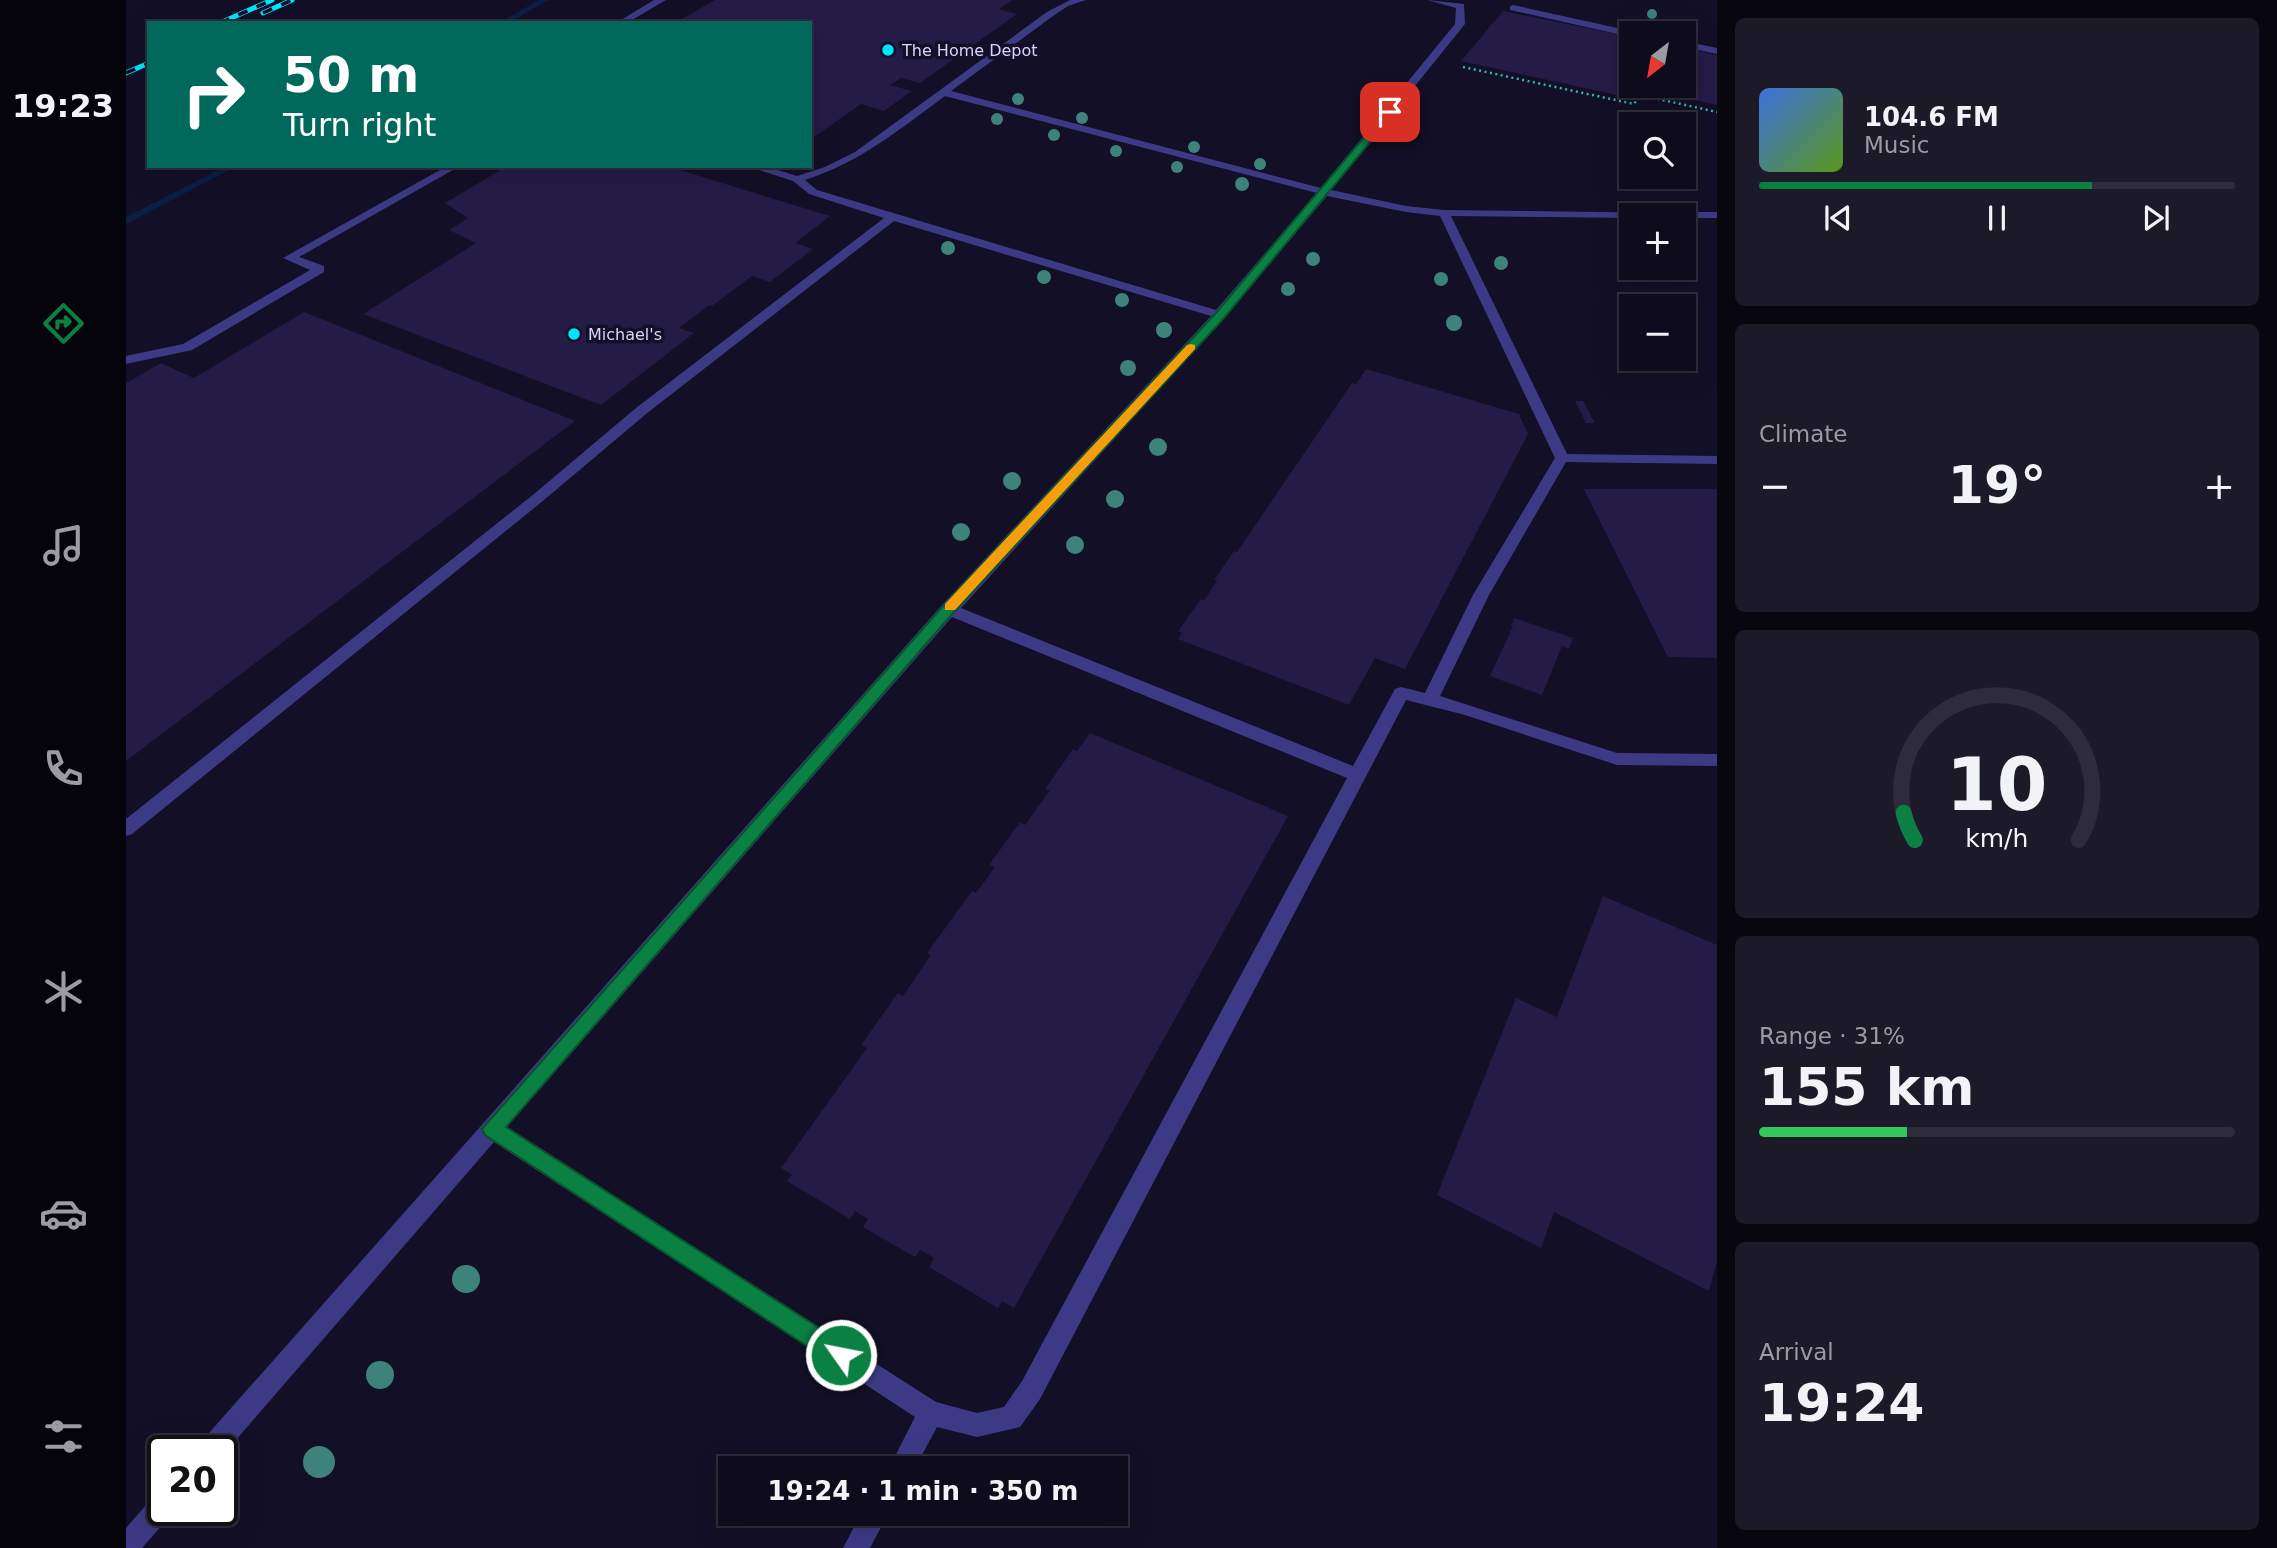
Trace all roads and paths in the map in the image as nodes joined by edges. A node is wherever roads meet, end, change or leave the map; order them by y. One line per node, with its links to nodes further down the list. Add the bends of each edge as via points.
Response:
1 (661, 0): 5 (street)
2 (1081, 0): 10 (street, via 1065,4)
3 (1432, 0): 15 (street, via 1461,6 1460,24)
4 (1513, 8): 6 (street)
5 (624, 21)
6 (1619, 31)
7 (1696, 47): 8 (street)
8 (1717, 51)
9 (1453, 64): 11 (path, via 1634,104 1640,95)
10 (943, 92): 14 (street, via 859,155); 15 (street)
11 (1717, 112)
12 (451, 168): 22 (street, via 289,258 320,269 187,347)
13 (759, 168): 14 (street)
14 (797, 179): 20 (street, via 813,192)
15 (1324, 192): 16 (street); 21 (street)
16 (1444, 214): 17 (street); 23 (street)
17 (1619, 215)
18 (1696, 215): 19 (street)
19 (1717, 215)
20 (892, 216): 21 (street); 29 (street, via 641,411)
21 (1220, 315): 25 (street)
22 (126, 360)
23 (1562, 458): 24 (street); 26 (street, via 1482,595)
24 (1717, 460)
25 (948, 609): 28 (street); 30 (street)
26 (1430, 699): 27 (street, via 1618,760); 28 (street, via 1401,693)
27 (1717, 760)
28 (1358, 775): 31 (street, via 1031,1390 1011,1418 977,1425)
29 (126, 829)
30 (492, 1129): 31 (street); 32 (street)
31 (931, 1413): 33 (street)
32 (224, 1435)
33 (908, 1456)
34 (147, 1523): 36 (street)
35 (868, 1526): 37 (street)
36 (126, 1547)
37 (856, 1548)

